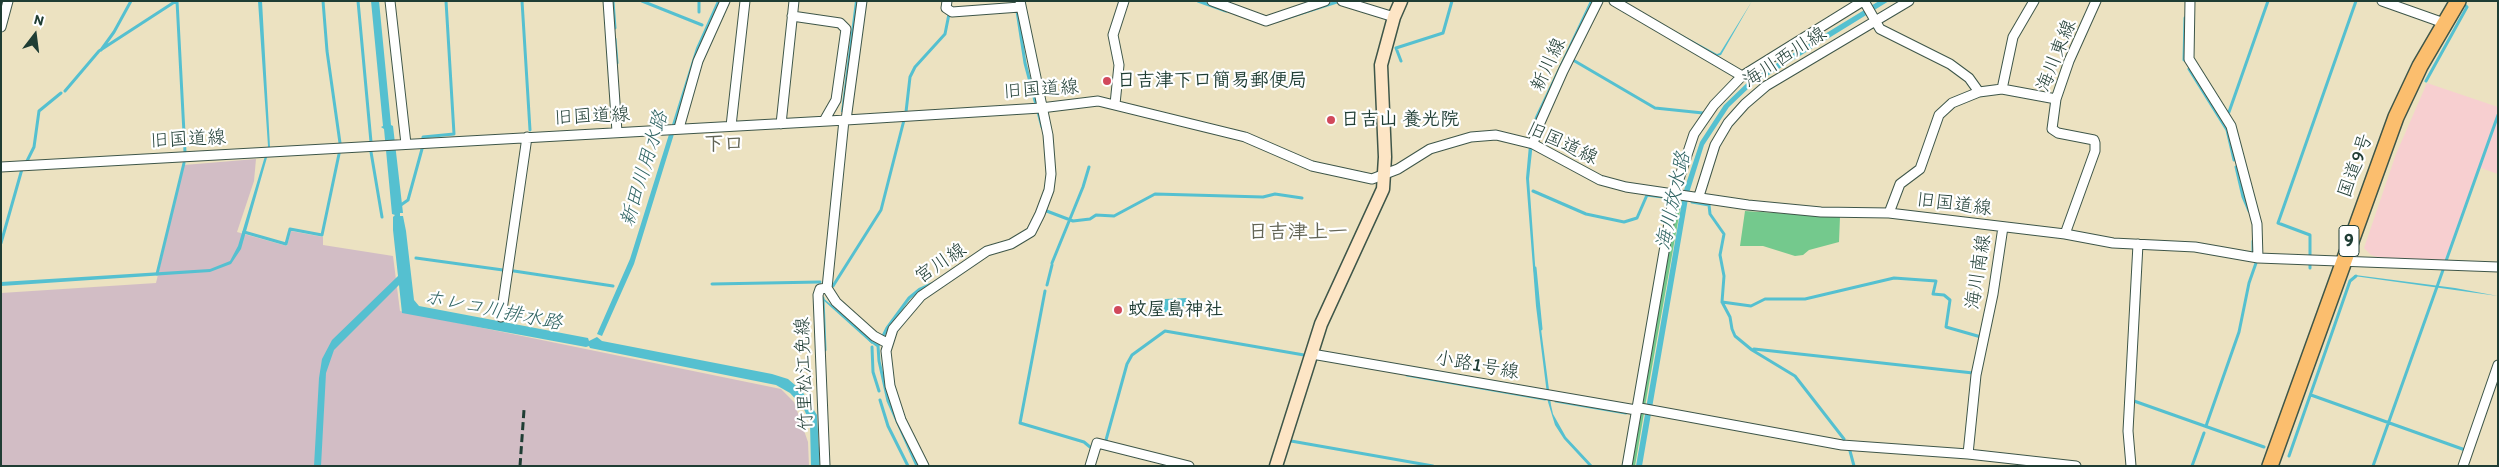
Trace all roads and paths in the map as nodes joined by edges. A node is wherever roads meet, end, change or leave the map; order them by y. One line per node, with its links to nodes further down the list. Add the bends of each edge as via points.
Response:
1 (8, 1): 28 (street)
2 (390, 1): 42 (street)
3 (608, 1): 40 (street)
4 (725, 1): 39 (street, via 698,61)
5 (745, 1): 38 (street)
6 (794, 1): 24 (street)
7 (862, 1): 35 (street)
8 (947, 1): 23 (street, via 946,8 952,12)
9 (1124, 1): 33 (street, via 1113,35 1119,65)
10 (1212, 1): 11 (street, via 1266,20)
11 (1325, 1)
12 (1342, 1): 25 (street)
13 (1401, 1): 25 (main road)
14 (1598, 1): 43 (street, 新川線, via 1563,71)
15 (1614, 1): 29 (street)
16 (1909, 1): 26 (street, 海川西川線)
17 (2034, 1): 30 (street, via 2013,37)
18 (2096, 1): 32 (street, 海川東線)
19 (2190, 1): 52 (street, via 2189,59 2231,126 2256,224)
20 (2382, 1): 27 (street)
21 (2458, 1): 27 (highway, 国道9号 / 9)
22 (1864, 2): 26 (street); 29 (street)
23 (1020, 4): 34 (street, 宮川線)
24 (792, 16): 36 (street, via 840,23 846,28 836,100); 37 (street)
25 (1394, 17): 45 (main road, via 1381,65)
26 (1874, 20): 31 (street, via 1880,29 1950,64 1969,78); 47 (street, 海川西川線, via 1766,86 1745,104 1715,145)
27 (2444, 23): 53 (highway, 国道9号 / 9, via 2396,117)
28 (1, 27)
29 (1742, 76): 46 (street, via 1714,105 1694,134)
30 (2002, 89): 31 (street); 32 (street)
31 (1979, 92): 48 (street, via 1952,103 1939,115 1923,164 1900,184)
32 (2056, 99): 50 (street, 海川東線, via 2052,129 2094,140 2095,143 2095,151)
33 (1116, 104): 34 (street, 旧国道線, via 1098,101); 45 (street, 旧国道線, via 1246,137 1312,166 1372,179)
34 (1042, 108): 35 (street, 旧国道線); 57 (street, 宮川線, via 1051,174 1046,199 1030,232 1011,244 987,251 921,296 893,329)
35 (845, 120): 36 (street, 旧国道線); 55 (street)
36 (824, 121): 37 (street, 旧国道線)
37 (781, 124): 38 (street, 旧国道線)
38 (731, 126): 39 (street, 旧国道線)
39 (679, 128): 40 (street, 旧国道線)
40 (617, 132): 41 (street, 旧国道線)
41 (527, 136): 42 (street, 旧国道線); 56 (street)
42 (402, 144): 44 (street, 旧国道線)
43 (1534, 144): 45 (street, 旧国道線, via 1496,135 1471,137 1430,149); 46 (street, 旧国道線, via 1600,180)
44 (1, 167)
45 (1385, 174): 58 (main road, via 1383,189 1321,324)
46 (1678, 194): 47 (street, 旧国道線); 60 (street)
47 (1695, 196): 48 (street, 旧国道線, via 1821,212)
48 (1889, 213): 49 (street, 旧国道線)
49 (2003, 227): 50 (street, 旧国道線); 61 (street, 海川南線, via 1976,375)
50 (2065, 234): 51 (street, 旧国道線)
51 (2138, 244): 52 (street, 旧国道線, via 2195,247); 69 (street, via 2128,431)
52 (2258, 258): 53 (street, 旧国道線)
53 (2342, 262): 54 (street, 旧国道線); 70 (highway, 国道9号 / 9)
54 (2498, 267)
55 (827, 288): 57 (street, via 842,308 874,336); 62 (street, 竹里松江免線, via 820,289 818,295)
56 (501, 317)
57 (887, 342): 63 (street, via 890,386)
58 (1312, 354): 60 (street, 小路1号線); 66 (main road)
59 (2498, 365): 71 (street)
60 (1638, 409): 61 (street, 小路1号線, via 1842,445); 67 (street)
61 (1968, 454): 68 (street, 小路1号線)
62 (825, 466)
63 (924, 466)
64 (1090, 466): 65 (street, via 1097,443)
65 (1189, 466)
66 (1276, 466)
67 (1627, 466)
68 (2076, 466)
69 (2131, 466)
70 (2270, 466)
71 (2463, 466)

